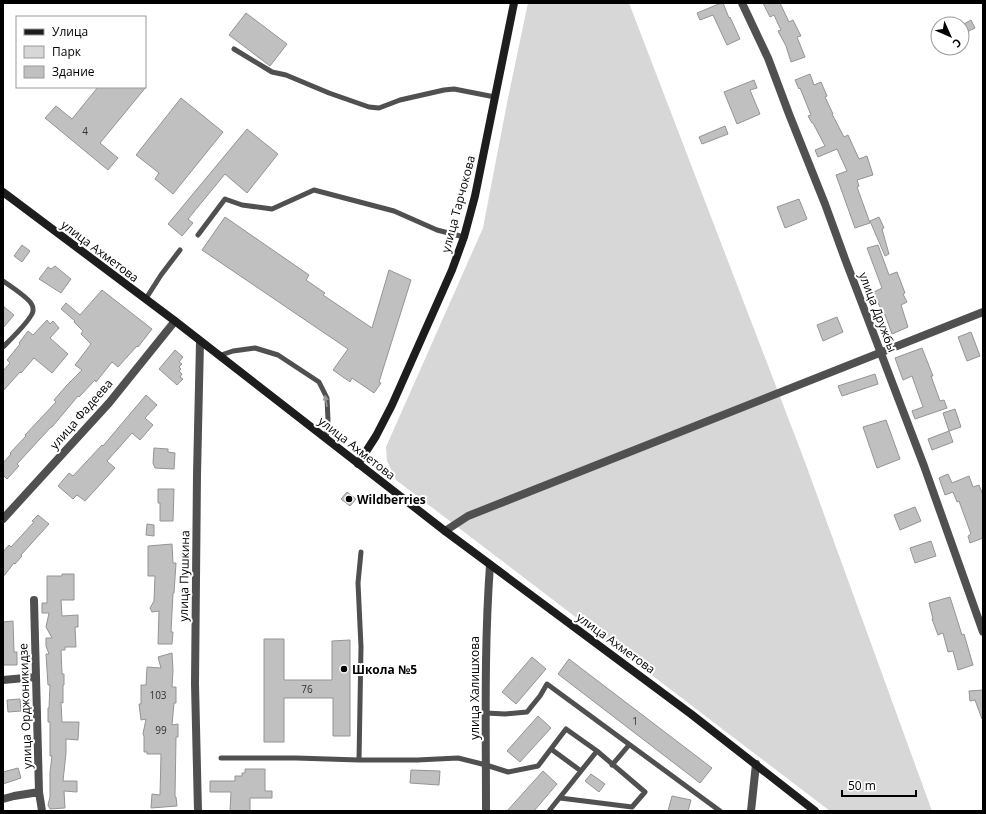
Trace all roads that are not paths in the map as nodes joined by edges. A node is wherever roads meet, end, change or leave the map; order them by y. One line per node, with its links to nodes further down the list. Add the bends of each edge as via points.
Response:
1 (514, 3): 4 (main road, улица Тарчокова)
2 (742, 3): 15 (street, улица Дружбы, via 768,58)
3 (234, 49): 4 (lane, via 272,72 369,106 380,108 400,100 454,89)
4 (495, 97): 7 (main road, улица Тарчокова)
5 (3, 192): 10 (main road, улица Ахметова)
6 (198, 235): 7 (lane, via 225,199 242,206 272,209 314,190 394,211 437,230)
7 (464, 237): 18 (main road, улица Тарчокова, via 392,405)
8 (180, 250): 10 (lane)
9 (3, 281): 14 (lane, via 32,304 33,311)
10 (145, 300): 12 (main road, улица Ахметова)
11 (983, 312): 15 (street)
12 (174, 321): 13 (main road, улица Ахметова); 19 (street, улица Фадеева, via 109,402)
13 (200, 342): 16 (main road, улица Ахметова); 42 (street, улица Пушкина, via 195,684)
14 (3, 347)
15 (881, 353): 20 (street, via 468,516); 24 (street, улица Дружбы)
16 (218, 356): 17 (main road, улица Ахметова); 17 (lane, one-way to 16, via 327,398 319,382 278,355 255,348 233,350)
17 (326, 440): 18 (main road, улица Ахметова)
18 (358, 464): 20 (main road, улица Ахметова)
19 (3, 519)
20 (445, 531): 22 (main road, улица Ахметова)
21 (361, 552): 32 (lane, via 358,583 361,647)
22 (490, 565): 27 (street, улица Халишхова); 34 (main road, улица Ахметова)
23 (34, 600): 25 (street, улица Орджоникидзе)
24 (983, 632)
25 (36, 677): 26 (street); 37 (street, улица Орджоникидзе)
26 (3, 680)
27 (486, 713): 28 (lane, via 527,712 547,684); 33 (street, улица Халишхова)
28 (629, 745): 35 (lane); 44 (lane)
29 (551, 749): 30 (lane, via 566,729); 33 (lane, via 538,766 508,772); 36 (lane)
30 (597, 751): 35 (lane); 36 (lane)
31 (222, 758): 32 (lane)
32 (359, 760): 33 (lane, via 458,758)
33 (486, 764): 40 (street, улица Халишхова)
34 (756, 764): 45 (street); 46 (main road, улица Ахметова)
35 (612, 765): 38 (lane, via 645,792 632,807)
36 (581, 771): 38 (lane)
37 (39, 792): 39 (street); 41 (street, улица Орджоникидзе)
38 (560, 798): 43 (lane)
39 (3, 799)
40 (487, 810)
41 (42, 811)
42 (198, 811)
43 (549, 811)
44 (720, 811)
45 (751, 811)
46 (815, 811)

